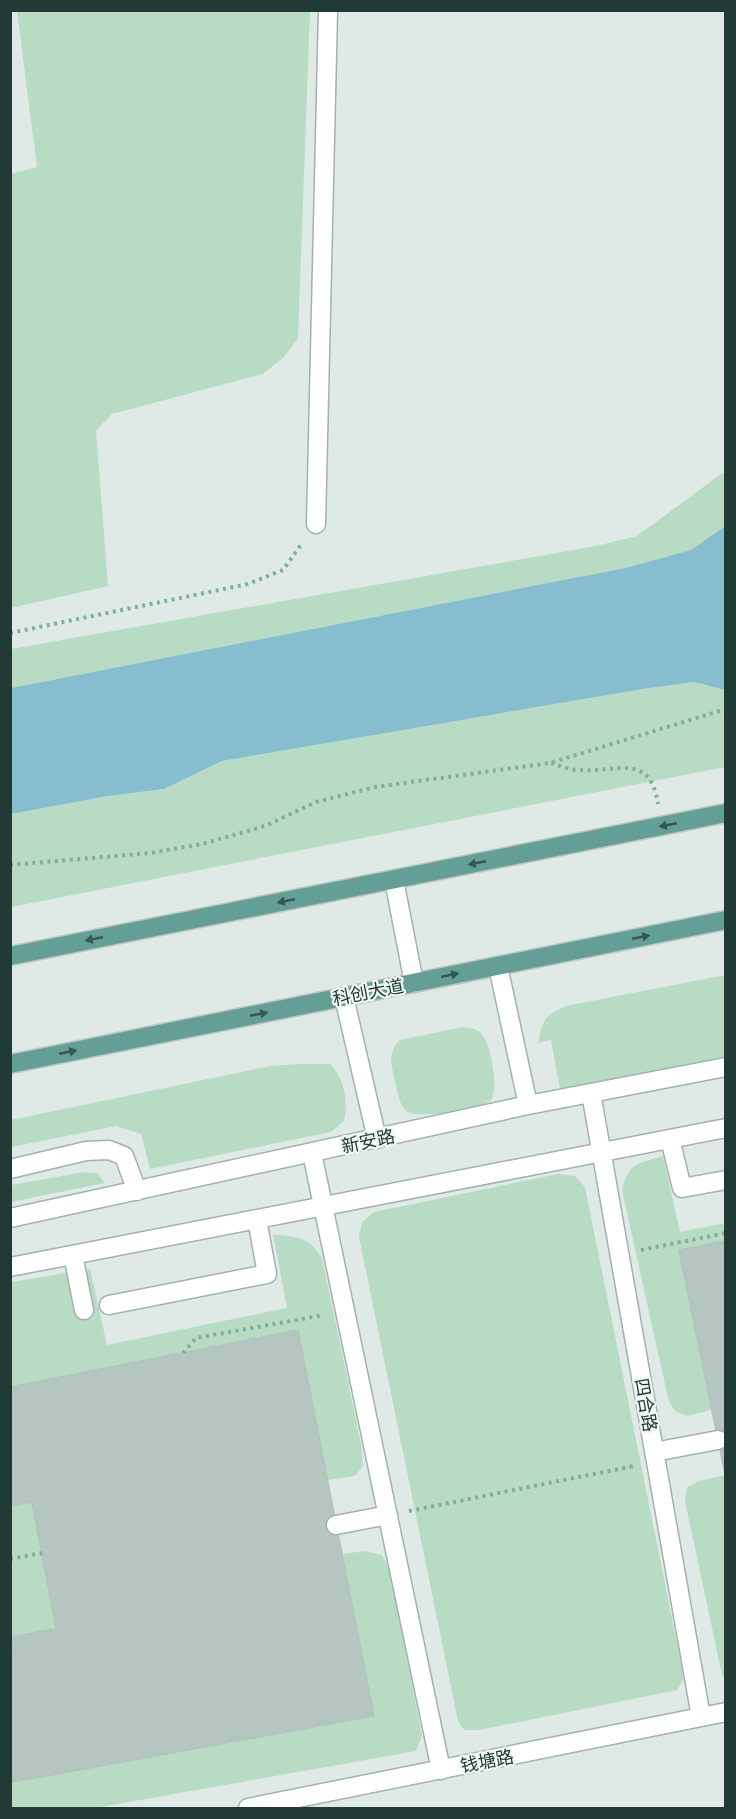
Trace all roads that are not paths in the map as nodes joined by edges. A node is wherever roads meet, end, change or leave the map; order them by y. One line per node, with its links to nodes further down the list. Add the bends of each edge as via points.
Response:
1 (328, 10): 2 (street)
2 (316, 524)
3 (726, 813): 4 (main road, one-way to 4)
4 (394, 880): 6 (main road, one-way to 6); 8 (street)
5 (726, 920): 7 (main road, 科创大道, one-way to 5)
6 (10, 956)
7 (498, 966): 8 (main road, 科创大道, one-way to 7); 13 (street)
8 (414, 982): 9 (main road, 科创大道)
9 (344, 997): 10 (main road, 科创大道, one-way to 9); 15 (street)
10 (10, 1064)
11 (726, 1067): 12 (street, 新安路)
12 (591, 1093): 13 (street, 新安路); 17 (street, 四合路)
13 (528, 1105): 15 (street, 新安路)
14 (726, 1128): 16 (street)
15 (377, 1139): 18 (street, 新安路)
16 (670, 1139): 17 (street); 20 (street, via 682,1188)
17 (601, 1152): 22 (street); 30 (street, 四合路)
18 (312, 1153): 21 (street, 新安路); 22 (street)
19 (10, 1169): 21 (street, via 86,1151 109,1150 124,1156)
20 (726, 1180)
21 (137, 1191): 23 (street, 新安路)
22 (323, 1206): 24 (street); 31 (street)
23 (10, 1218)
24 (257, 1219): 25 (street); 27 (street, via 267,1274)
25 (73, 1255): 26 (street); 28 (street)
26 (10, 1267)
27 (109, 1305)
28 (84, 1310)
29 (718, 1440): 30 (street)
30 (655, 1457): 34 (street, 四合路)
31 (388, 1515): 32 (street); 35 (street)
32 (336, 1525)
33 (726, 1712): 34 (street, 钱塘路)
34 (701, 1717): 35 (street, 钱塘路)
35 (441, 1770): 36 (street, 钱塘路)
36 (321, 1801): 37 (street, 钱塘路)
37 (248, 1809)

